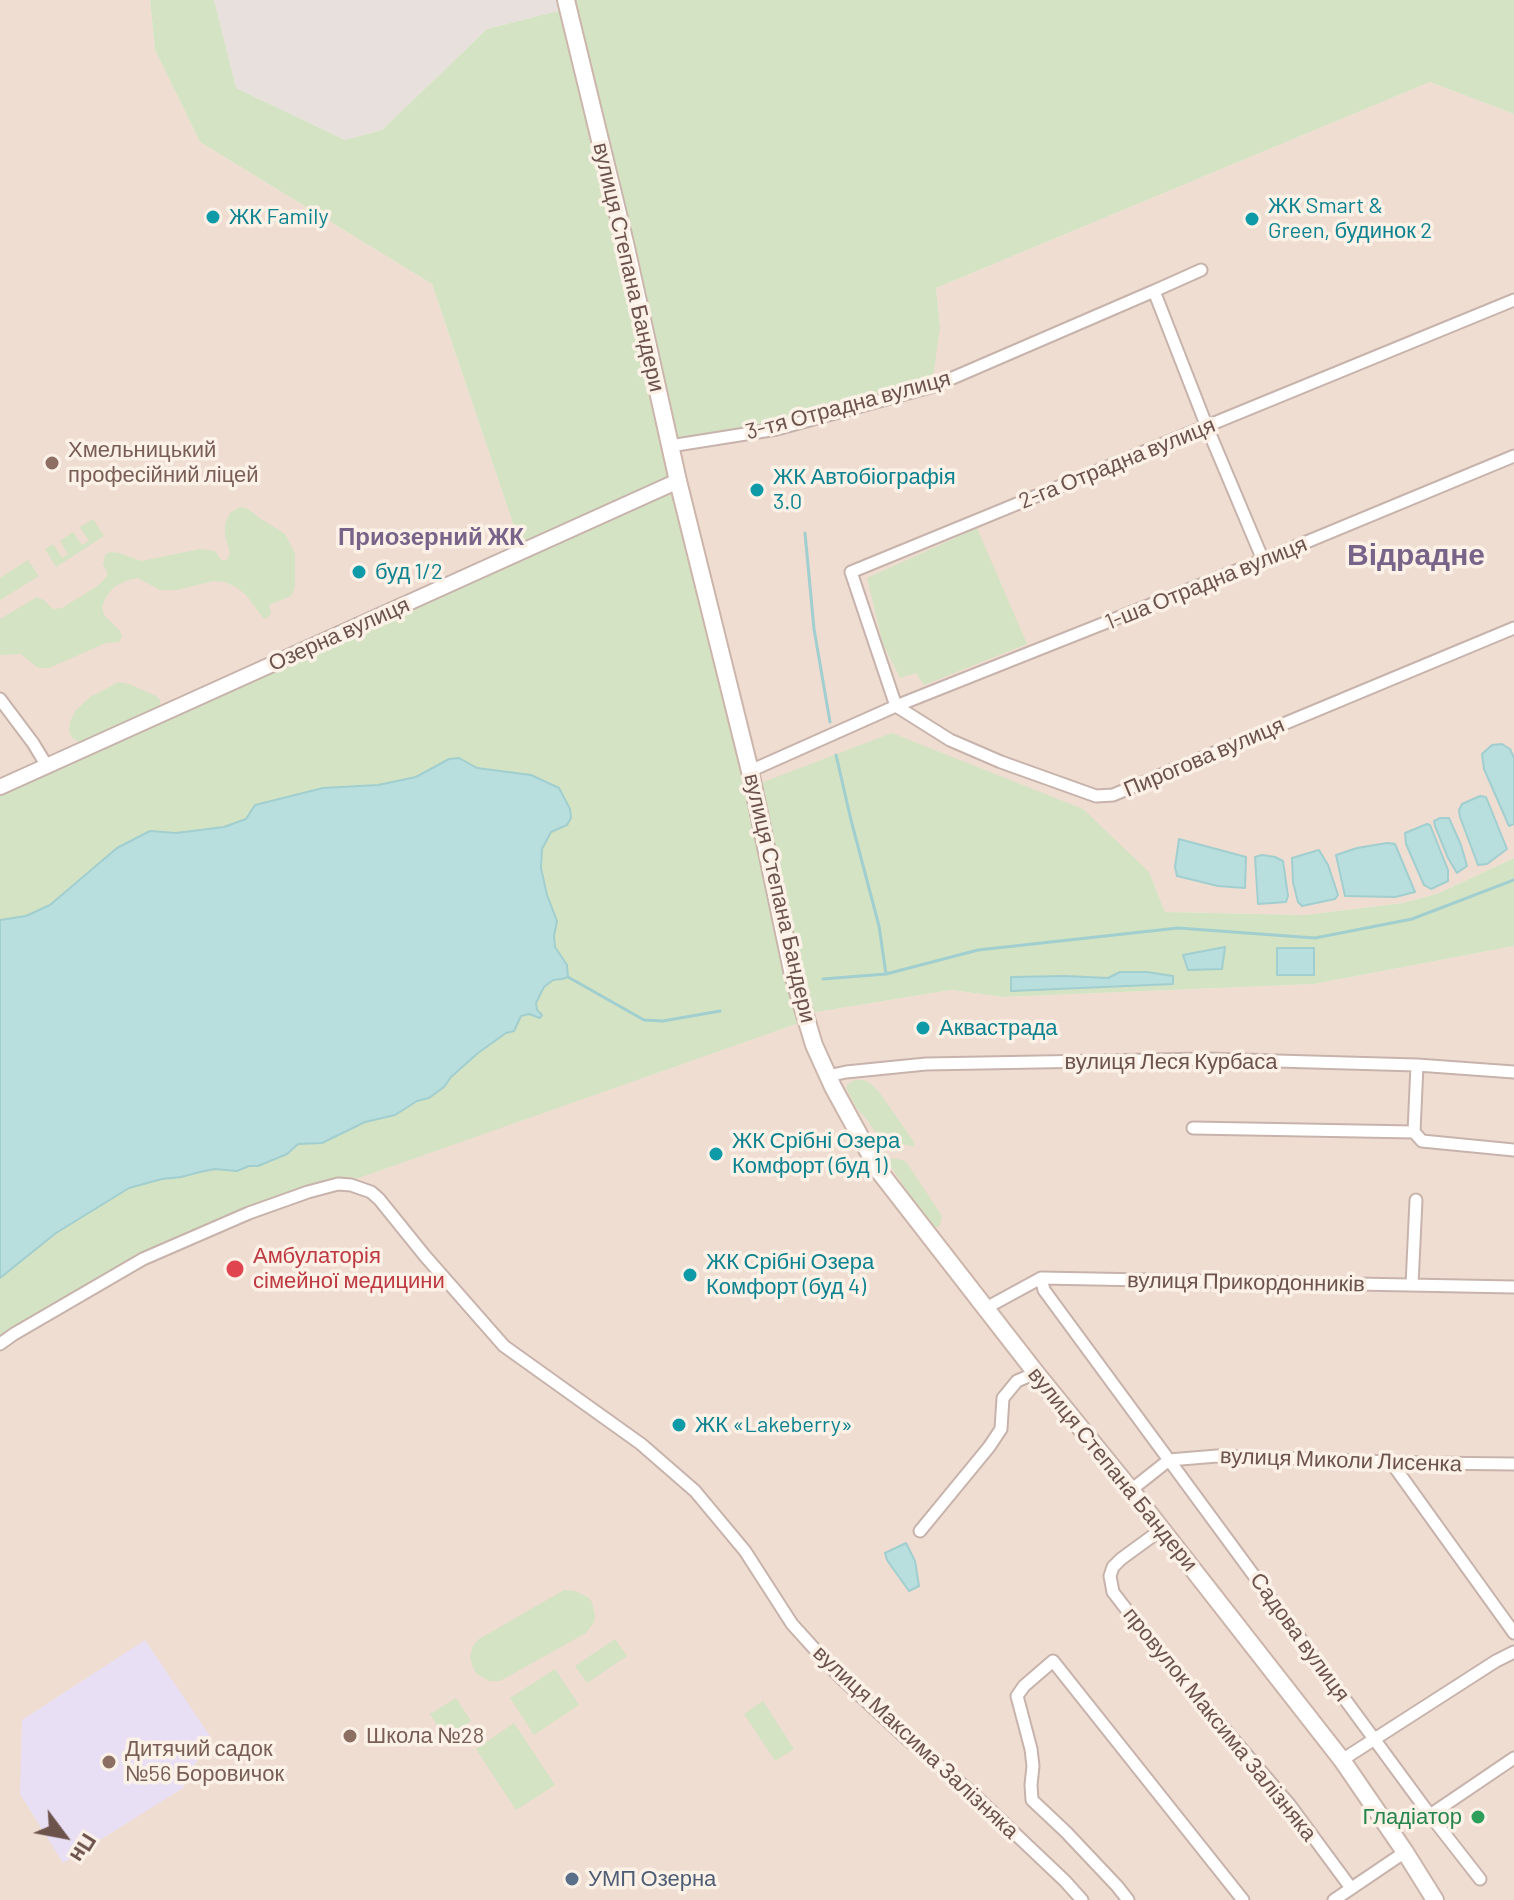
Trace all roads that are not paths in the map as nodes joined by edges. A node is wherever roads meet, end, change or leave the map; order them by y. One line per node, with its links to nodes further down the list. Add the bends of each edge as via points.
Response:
1 (566, 0): 6 (main road, вулиця Степана Бандери)
2 (1201, 270): 3 (street, 3-тя Отрадна вулиця)
3 (1154, 291): 5 (street); 6 (street, 3-тя Отрадна вулиця, via 934,386 777,429)
4 (1514, 300): 5 (street, 2-га Отрадна вулиця)
5 (1207, 427): 9 (street); 12 (street, 2-га Отрадна вулиця, via 851,572)
6 (670, 446): 8 (main road, вулиця Степана Бандери)
7 (1514, 456): 9 (street, 1-ша Отрадна вулиця)
8 (678, 481): 13 (street, Озерна вулиця); 14 (main road, вулиця Степана Бандери)
9 (1263, 560): 12 (street, 1-ша Отрадна вулиця)
10 (1514, 628): 12 (street, Пирогова вулиця, via 1113,795 1096,796 1001,762 950,740)
11 (0, 699): 13 (street)
12 (896, 706): 14 (street, 1-ша Отрадна вулиця)
13 (47, 766): 15 (street, Озерна вулиця)
14 (750, 771): 18 (main road, вулиця Степана Бандери, via 793,975)
15 (0, 787)
16 (1417, 1065): 17 (street, вулиця Леся Курбаса); 18 (street, вулиця Леся Курбаса, via 1207,1059 926,1064); 20 (street)
17 (1514, 1072)
18 (828, 1076): 26 (main road, вулиця Степана Бандери, via 879,1171)
19 (1193, 1128): 20 (street)
20 (1414, 1132): 21 (street, via 1422,1141)
21 (1514, 1150)
22 (1416, 1200): 24 (street)
23 (1041, 1278): 24 (street, вулиця Прикордонників); 26 (street, вулиця Прикордонників); 29 (street, Садова вулиця, via 1044,1290)
24 (1412, 1285): 25 (street, вулиця Прикордонників)
25 (1514, 1287)
26 (986, 1308): 28 (main road, вулиця Степана Бандери)
27 (0, 1344): 44 (street, вулиця Максима Залізняка, via 143,1259 249,1213 338,1184 371,1192 504,1346 641,1444 695,1491 745,1551 792,1624 839,1676 969,1790)
28 (1036, 1373): 32 (main road, вулиця Степана Бандери); 34 (street, via 1017,1381 1003,1398 1001,1429)
29 (1169, 1460): 30 (street, вулиця Миколи Лисенка, via 1217,1456); 32 (street); 37 (street, Садова вулиця)
30 (1391, 1462): 31 (street, вулиця Миколи Лисенка); 35 (street)
31 (1514, 1464)
32 (1131, 1490): 33 (main road, вулиця Степана Бандери)
33 (1162, 1529): 39 (main road, вулиця Степана Бандери); 43 (street, провулок Максима Залізняка, via 1113,1567 1113,1592 1289,1804)
34 (920, 1531)
35 (1514, 1633)
36 (1514, 1652): 37 (street)
37 (1375, 1739): 39 (street); 40 (street, Садова вулиця)
38 (1514, 1758): 40 (street)
39 (1342, 1760): 41 (main road, вулиця Степана Бандери)
40 (1430, 1815): 42 (street, Садова вулиця)
41 (1405, 1852): 43 (street); 48 (main road, вулиця Степана Бандери)
42 (1480, 1879)
43 (1351, 1888): 47 (street)
44 (1082, 1900)
45 (1128, 1900): 46 (street, вулиця Максима Залізняка, via 1032,1800 1031,1749 1017,1696 1053,1661)
46 (1243, 1900)
47 (1334, 1900)
48 (1435, 1900)

